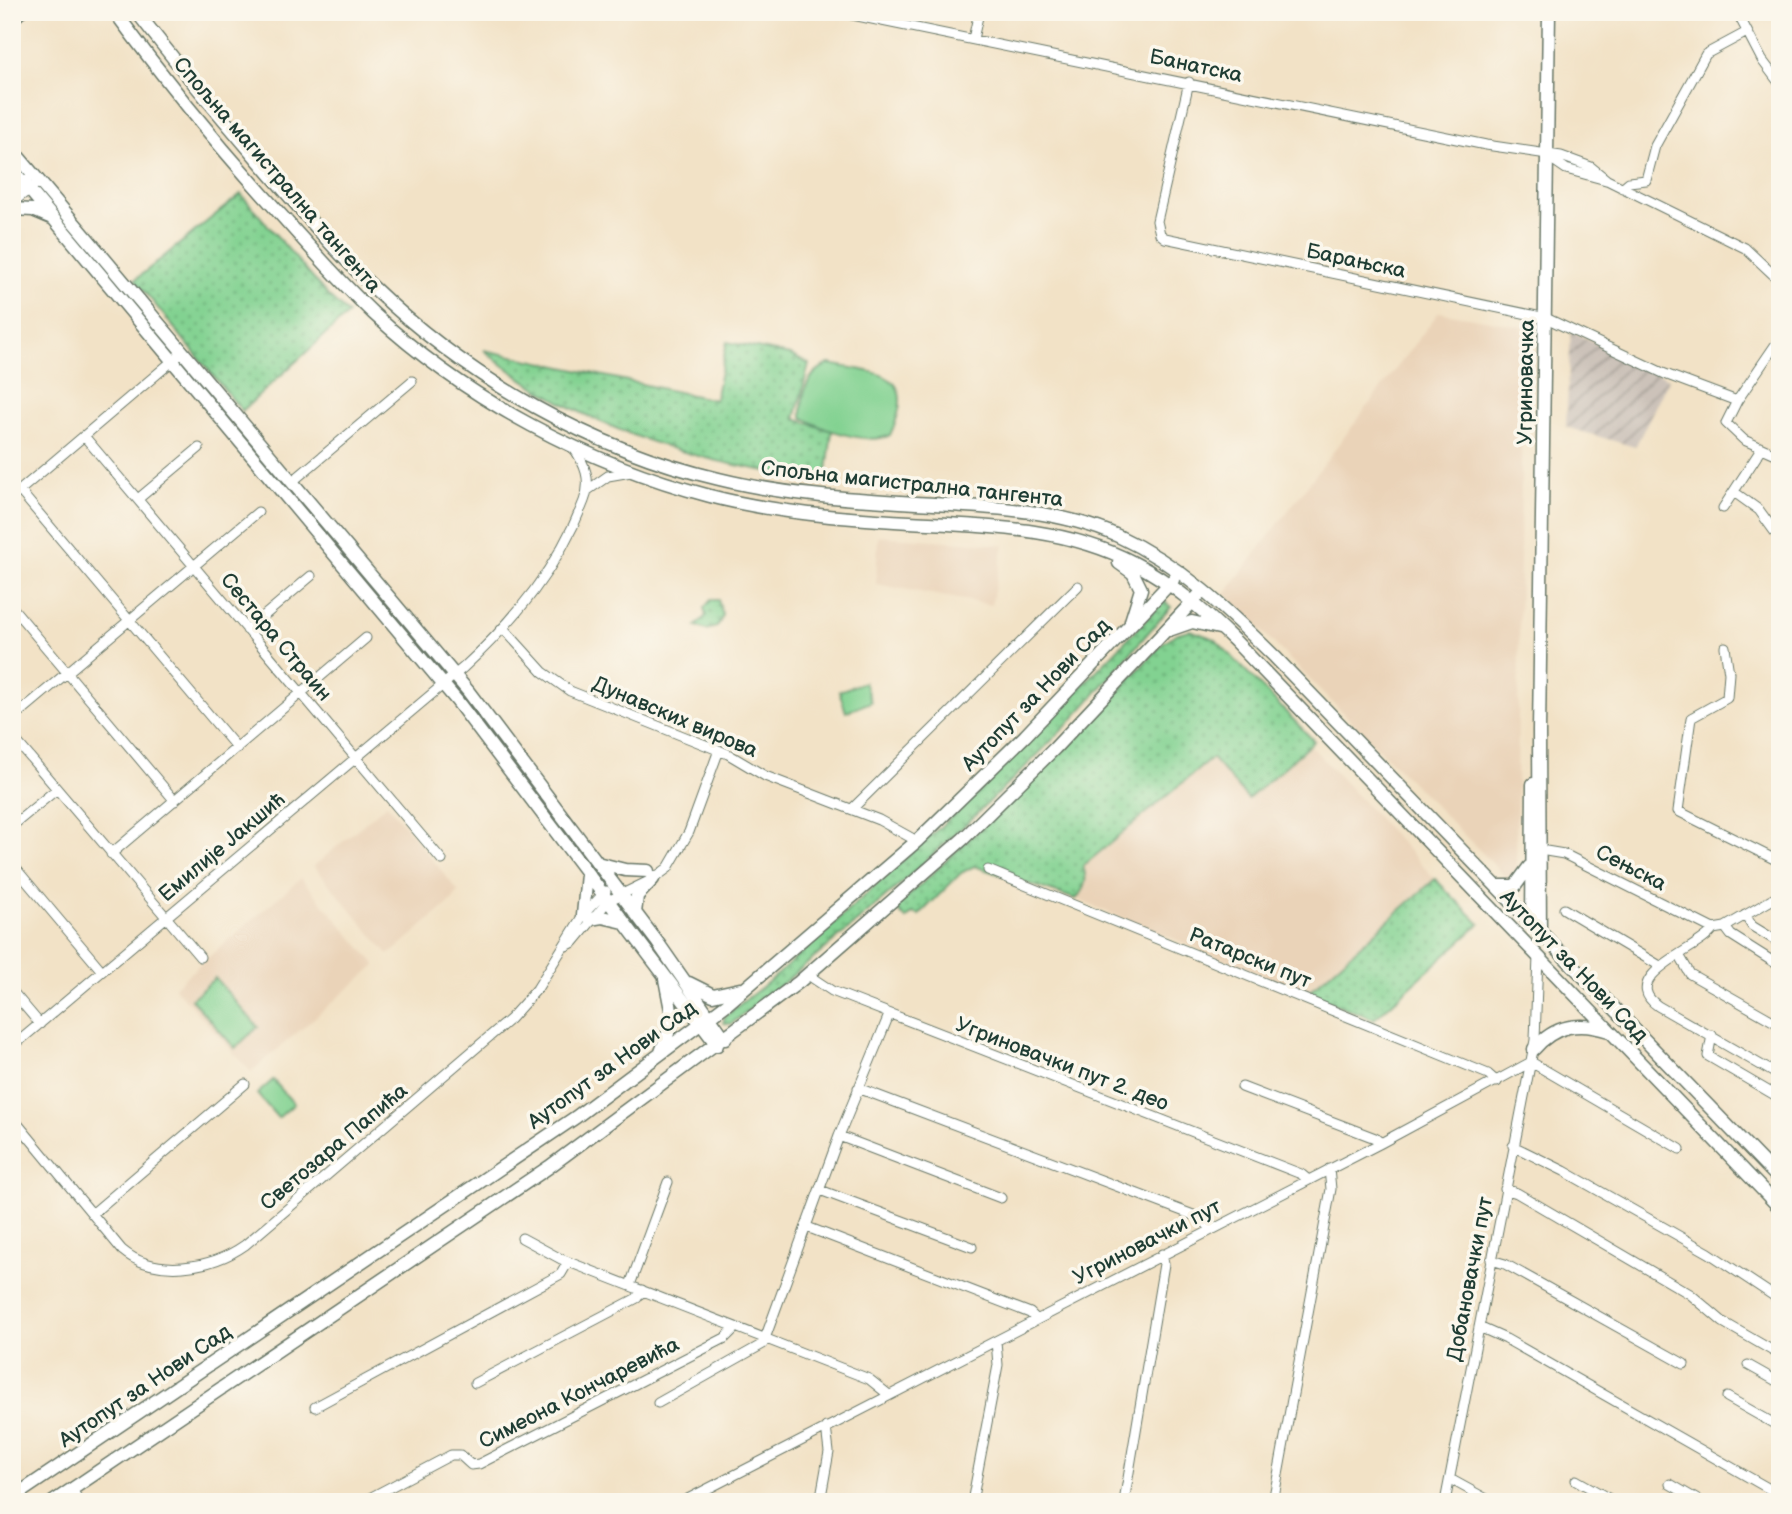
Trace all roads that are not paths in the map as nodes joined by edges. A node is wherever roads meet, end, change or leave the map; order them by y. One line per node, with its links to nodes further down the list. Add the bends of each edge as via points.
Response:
1 (20, 12): 8 (main road)
2 (115, 12): 17 (main road, Спољна магистрална тангента)
3 (137, 12): 15 (main road, Спољна магистрална тангента)
4 (838, 12): 10 (street, Банатска)
5 (979, 12): 10 (street)
6 (1549, 12): 14 (main road, Угриновачка)
7 (1737, 12): 9 (street)
8 (12, 19)
9 (1747, 32): 12 (street); 19 (street, via 1711,49 1655,146 1646,180)
10 (973, 39): 11 (street, Банатска)
11 (1189, 82): 14 (street, Банатска); 25 (street, Барањска, via 1159,210 1160,234 1171,240)
12 (1780, 84)
13 (12, 149): 18 (main road)
14 (1547, 156): 19 (street, Банатска, via 1566,169); 25 (main road, Угриновачка)
15 (259, 161): 17 (main road); 46 (main road, Спољна магистрална тангента, via 357,271 418,327 486,377 605,441 689,471 766,490 1051,515 1117,536)
16 (12, 169): 18 (main road)
17 (244, 174): 31 (main road, Спољна магистрална тангента, via 343,283 405,340 479,393)
18 (32, 182): 20 (street); 21 (street); 23 (main road); 27 (main road)
19 (1622, 188): 24 (street, Банатска, via 1745,248)
20 (12, 192)
21 (12, 202)
22 (12, 209): 23 (main road, via 33,210)
23 (56, 220): 27 (main road)
24 (1780, 281)
25 (1546, 318): 29 (street, Барањска, via 1665,374); 75 (main road, Угриновачка, via 1539,752 1532,789)
26 (1780, 338): 29 (street)
27 (178, 357): 30 (street); 36 (main road); 63 (main road)
28 (412, 381): 36 (street)
29 (1737, 401): 32 (street, via 1727,426)
30 (84, 436): 39 (street); 40 (street, Сестара Страин)
31 (572, 445): 35 (main road, Спољна магистрална тангента); 37 (street, via 585,466)
32 (1762, 447): 34 (street); 38 (street)
33 (199, 448): 40 (street)
34 (1780, 456)
35 (633, 471): 37 (street, via 608,476); 44 (main road, Спољна магистрална тангента, via 710,496 813,515 1021,530)
36 (293, 481): 62 (main road)
37 (588, 490): 54 (street, via 551,568)
38 (1734, 492): 41 (street); 43 (street, via 1759,510)
39 (16, 494): 53 (street)
40 (138, 499): 45 (street, Сестара Страин)
41 (1723, 508)
42 (258, 512): 45 (street)
43 (1780, 540)
44 (1096, 549): 48 (main road, Спољна магистрална тангента, via 1126,559); 57 (main road, via 1128,569 1139,584 1140,601)
45 (194, 566): 53 (street); 56 (street, Сестара Страин)
46 (1181, 571): 48 (main road, Аутопут за Нови Сад); 50 (main road, Аутопут за Нови Сад)
47 (311, 576): 56 (street)
48 (1170, 584): 51 (main road, Аутопут за Нови Сад); 57 (main road, Аутопут за Нови Сад)
49 (1078, 586): 72 (street)
50 (1204, 589): 51 (main road); 85 (main road, Аутопут за Нови Сад)
51 (1194, 601): 55 (main road, Аутопут за Нови Сад); 58 (main road)
52 (12, 607): 61 (street)
53 (130, 620): 61 (street); 67 (street)
54 (504, 629): 62 (street); 68 (street, Дунавских вирова, via 562,686)
55 (1222, 629): 58 (main road, via 1191,622); 99 (main road, Аутопут за Нови Сад)
56 (247, 630): 64 (street, Сестара Страин)
57 (1126, 631): 74 (main road, Аутопут за Нови Сад)
58 (1162, 635): 106 (main road, via 963,839)
59 (366, 638): 64 (street)
60 (1725, 646): 78 (street, via 1727,698 1691,718 1678,811)
61 (69, 672): 65 (street); 71 (street)
62 (455, 675): 63 (street, Емилије Јакшић); 79 (main road)
63 (443, 684): 69 (street, Емилије Јакшић); 83 (main road)
64 (301, 693): 67 (street); 69 (street, Сестара Страин)
65 (12, 719)
66 (12, 736): 70 (street)
67 (237, 748): 71 (street)
68 (719, 750): 72 (street, Дунавских вирова, via 765,776); 84 (street, via 684,842 668,868)
69 (355, 758): 77 (street, Сестара Страин); 92 (street, Емилије Јакшић)
70 (57, 789): 73 (street); 76 (street)
71 (175, 801): 76 (street)
72 (852, 809): 74 (street, Дунавских вирова)
73 (12, 826)
74 (917, 841): 108 (main road, Аутопут за Нови Сад)
75 (1536, 849): 81 (main road, Угриновачка); 96 (main road, Угриновачка); 97 (street, Сењска, via 1564,853)
76 (111, 854): 92 (street)
77 (442, 860)
78 (1780, 862)
79 (597, 863): 84 (main road); 86 (main road)
80 (12, 864): 104 (street)
81 (1530, 864): 85 (main road, via 1515,886); 96 (main road, Угриновачка)
82 (988, 870): 121 (street, Ратарски пут, via 1417,1044)
83 (587, 873): 88 (main road); 93 (main road)
84 (650, 875): 86 (street); 90 (main road, via 637,896)
85 (1496, 886): 96 (main road, Аутопут за Нови Сад)
86 (618, 889): 88 (street, Светозара Папића); 90 (main road)
87 (1780, 895): 91 (street)
88 (606, 897): 93 (street, Светозара Папића); 94 (main road)
89 (1564, 909): 103 (street)
90 (635, 914): 107 (main road)
91 (1745, 915): 95 (street); 98 (street, via 1755,928)
92 (166, 917): 101 (street); 104 (street, Емилије Јакшић)
93 (587, 917): 94 (main road); 139 (street, Светозара Папића, via 573,942 510,1019 239,1249 187,1266 152,1267 122,1250)
94 (624, 922): 105 (main road)
95 (1725, 927): 97 (street); 102 (street)
96 (1536, 928): 99 (main road, Угриновачка); 133 (main road, Аутопут за Нови Сад)
97 (1713, 929): 100 (street)
98 (1780, 943)
99 (1538, 954): 114 (main road, Аутопут за Нови Сад); 118 (street, via 1539,1006)
100 (1679, 955): 103 (street); 113 (street, via 1684,968 1696,978)
101 (200, 957)
102 (1780, 965)
103 (1660, 966): 115 (street, via 1649,983 1649,998)
104 (102, 971): 112 (street, Емилије Јакшић)
105 (663, 972): 111 (main road); 119 (main road, via 673,1020)
106 (808, 975): 110 (street, Угриновачки пут 2. део, via 832,991); 116 (main road)
107 (681, 976): 108 (main road, via 713,995 730,994); 111 (main road)
108 (756, 980): 111 (main road, Аутопут за Нови Сад)
109 (12, 991): 112 (street)
110 (889, 1015): 124 (street); 132 (street, Угриновачки пут 2. део)
111 (705, 1021): 116 (main road); 119 (main road, Аутопут за Нови Сад)
112 (40, 1024): 117 (street, Емилије Јакшић)
113 (1780, 1025)
114 (1610, 1032): 118 (main road, via 1574,1025 1554,1032); 138 (main road, Аутопут за Нови Сад)
115 (1712, 1035): 120 (street); 125 (street, via 1708,1056)
116 (721, 1042): 169 (main road, via 507,1196)
117 (12, 1047)
118 (1532, 1056): 121 (street, Угриновачки пут); 129 (street, Добановачки пут); 130 (street)
119 (659, 1057): 171 (main road, Аутопут за Нови Сад, via 520,1156)
120 (1780, 1076)
121 (1497, 1082): 128 (street, Угриновачки пут)
122 (245, 1084): 139 (street)
123 (1242, 1087): 128 (street)
124 (858, 1088): 127 (street); 141 (street, via 1201,1218)
125 (1780, 1098)
126 (12, 1117): 139 (street, Светозара Папића)
127 (839, 1136): 136 (street); 137 (street)
128 (1381, 1143): 131 (street, Угриновачки пут)
129 (1513, 1146): 135 (street, Добановачки пут); 149 (street, via 1719,1259)
130 (1680, 1149)
131 (1329, 1169): 132 (street, Угриновачки пут); 179 (street, via 1331,1189)
132 (1307, 1179): 141 (street, Угриновачки пут)
133 (1780, 1180)
134 (667, 1182): 147 (street)
135 (1505, 1189): 145 (street, Добановачки пут); 155 (street, via 1679,1288 1726,1324)
136 (820, 1190): 140 (street); 143 (street)
137 (1001, 1198)
138 (1780, 1208)
139 (92, 1214)
140 (807, 1227): 150 (street, via 1030,1313); 153 (street)
141 (1211, 1229): 144 (street, Угриновачки пут)
142 (522, 1238): 146 (street)
143 (972, 1247)
144 (1162, 1254): 150 (street, Угриновачки пут); 178 (street, via 1164,1265)
145 (1491, 1260): 151 (street, Добановачки пут); 156 (street)
146 (568, 1262): 147 (street); 163 (street, via 561,1274)
147 (630, 1285): 148 (street)
148 (642, 1290): 152 (street); 158 (street, via 638,1298)
149 (1780, 1300)
150 (1036, 1320): 154 (street, Угриновачки пут)
151 (1479, 1327): 166 (street, Добановачки пут); 170 (street)
152 (735, 1328): 153 (street); 174 (street, Симеона Кончаревића, via 725,1338 479,1464 451,1455)
153 (766, 1340): 160 (street, via 869,1379); 162 (street, via 761,1347)
154 (996, 1340): 160 (street, Угриновачки пут); 177 (street, via 998,1365)
155 (1780, 1355)
156 (1684, 1364)
157 (1748, 1366): 159 (street)
158 (475, 1383)
159 (1780, 1383)
160 (890, 1395): 164 (street, Угриновачки пут)
161 (1727, 1397): 165 (street)
162 (658, 1403)
163 (315, 1407)
164 (826, 1427): 175 (street, Угриновачки пут); 176 (street, via 829,1443)
165 (1780, 1427)
166 (1450, 1479): 180 (street, Добановачки пут); 181 (street)
167 (1576, 1480): 182 (street)
168 (1670, 1484): 183 (street)
169 (72, 1489): 172 (main road); 173 (street)
170 (1780, 1495)
171 (12, 1498)
172 (53, 1502)
173 (79, 1502)
174 (362, 1502)
175 (682, 1502)
176 (820, 1502)
177 (972, 1502)
178 (1124, 1502)
179 (1273, 1502)
180 (1445, 1502)
181 (1492, 1502)
182 (1615, 1502)
183 (1701, 1502)

